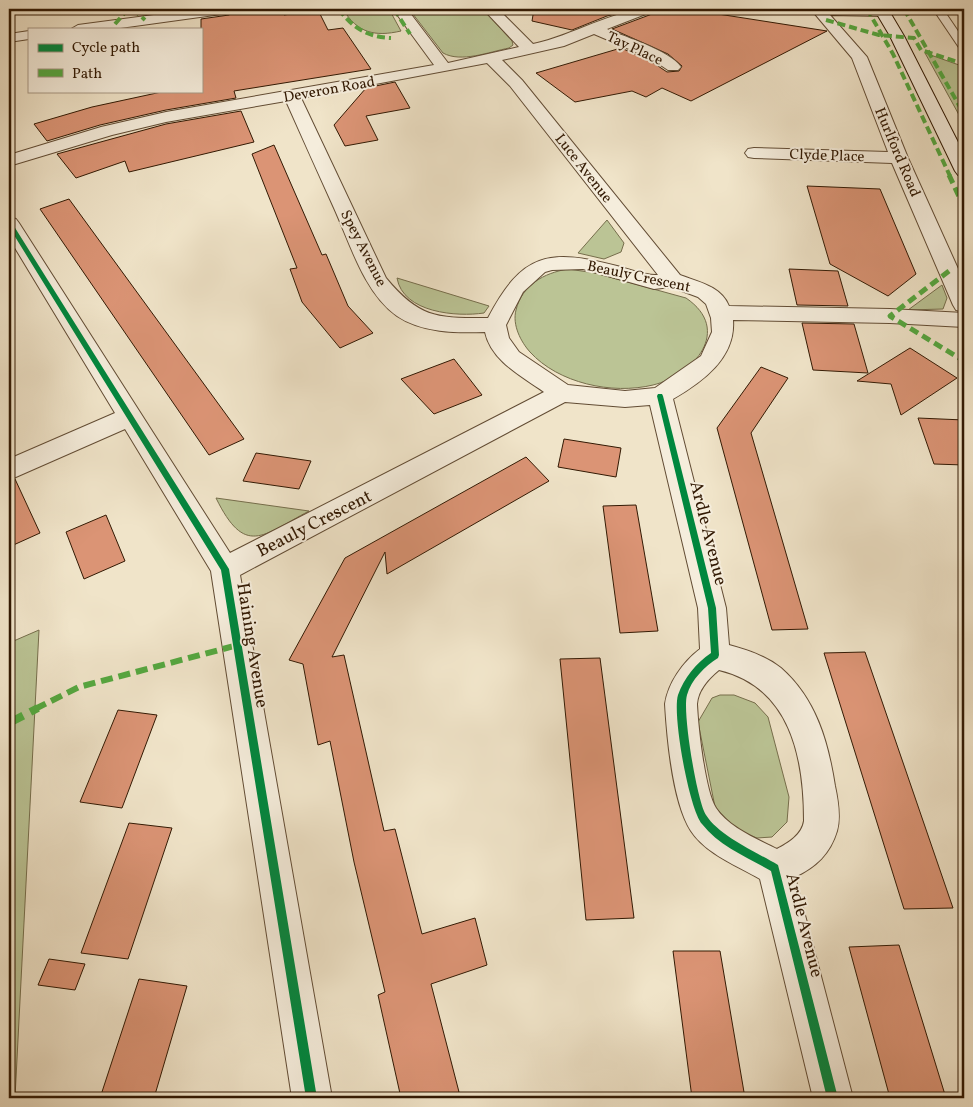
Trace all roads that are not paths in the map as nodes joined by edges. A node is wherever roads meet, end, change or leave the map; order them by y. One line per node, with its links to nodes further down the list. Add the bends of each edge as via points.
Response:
1 (229, 9): 8 (street)
2 (400, 9): 18 (street)
3 (490, 9): 15 (street)
4 (646, 9): 11 (street, Deveron Road)
5 (784, 9): 6 (street)
6 (818, 9): 9 (street); 21 (street, Hurlford Road, via 859,57)
7 (938, 9): 14 (lane)
8 (209, 10): 10 (street)
9 (882, 11): 23 (street)
10 (85, 28)
11 (596, 30): 15 (street, Deveron Road); 17 (street, Tay Place, via 655,55)
12 (28, 35): 13 (street)
13 (9, 38)
14 (964, 46)
15 (529, 50): 16 (street, Deveron Road)
16 (492, 59): 18 (street, Deveron Road); 26 (street, Luce Avenue, via 516,83)
17 (673, 67)
18 (444, 68): 19 (street, Deveron Road)
19 (291, 95): 22 (street, Deveron Road, via 166,117); 30 (street, Spey Avenue, via 377,280 394,302 413,316 446,325)
20 (754, 152): 21 (street, Clyde Place)
21 (899, 158): 27 (street, Hurlford Road)
22 (9, 161)
23 (964, 171)
24 (9, 223): 25 (street, Haining Avenue)
25 (19, 259): 33 (street, Haining Avenue)
26 (673, 280): 28 (street, Beauly Crescent, via 705,292 716,301); 30 (street, Beauly Crescent, via 654,282 583,264 547,264 527,274 516,285)
27 (964, 305)
28 (720, 313): 29 (street); 32 (street, via 723,332 710,361)
29 (964, 320)
30 (495, 326): 31 (street, via 498,340 511,357)
31 (562, 393): 32 (street, via 625,399); 35 (street, Beauly Crescent)
32 (660, 396): 36 (street, Ardle Avenue, via 712,608)
33 (130, 417): 34 (street); 35 (street, Haining Avenue)
34 (9, 470)
35 (225, 569): 38 (street, Haining Avenue)
36 (715, 655): 37 (street, Ardle Avenue, via 701,664 681,698 691,783 703,818 727,840); 37 (street, Ardle Avenue, via 764,673 787,697 804,723 817,774 820,829 797,859)
37 (775, 868): 39 (street, Ardle Avenue)
38 (312, 1098)
39 (832, 1098)

